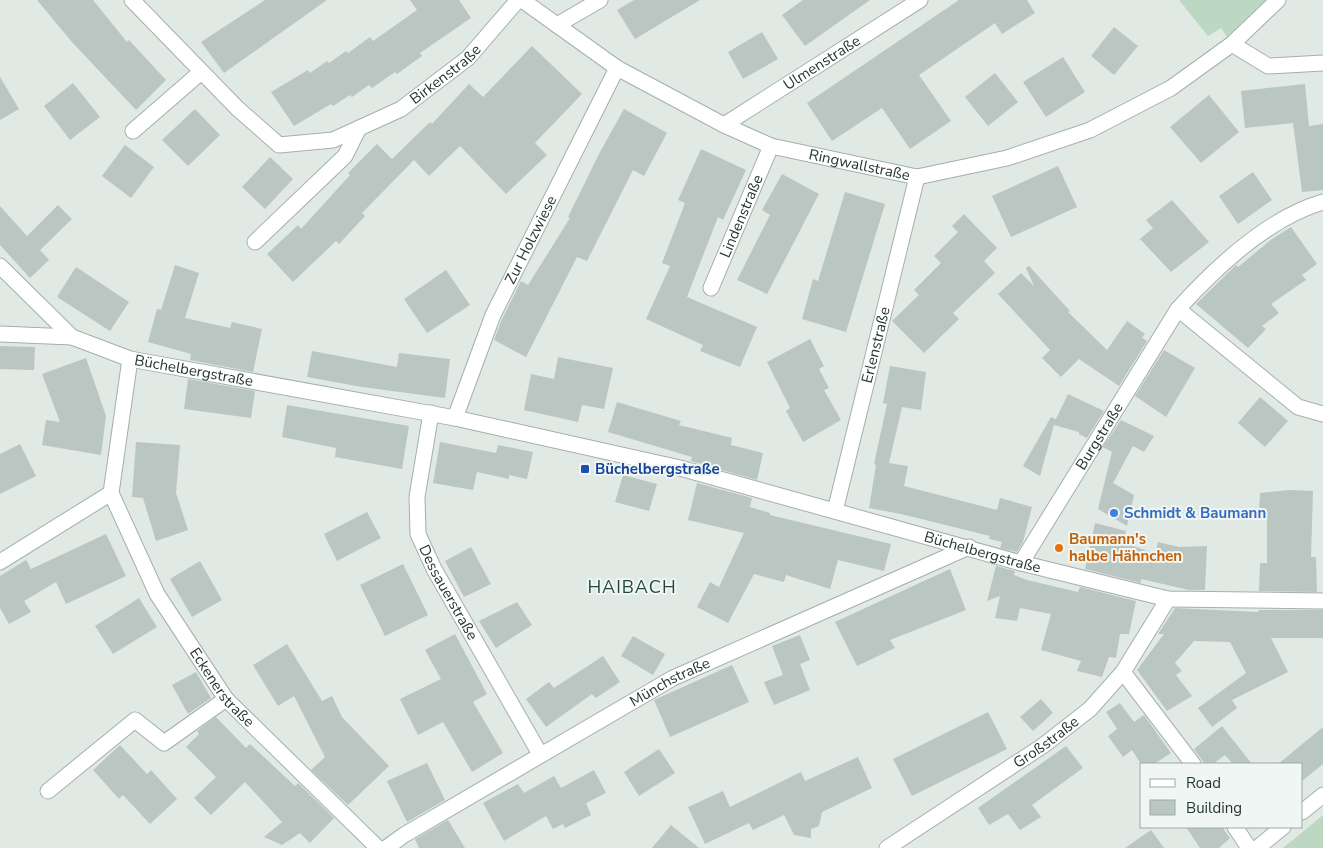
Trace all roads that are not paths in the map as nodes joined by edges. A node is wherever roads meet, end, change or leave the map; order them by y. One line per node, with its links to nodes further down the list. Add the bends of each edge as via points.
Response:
1 (132, 0): 11 (street, Birkenstraße)
2 (518, 0): 13 (street, Birkenstraße, via 468,58 401,109)
3 (522, 0): 7 (street, Ringwallstraße)
4 (600, 0): 7 (street)
5 (920, 0): 12 (street, Ulmenstraße)
6 (1278, 0): 8 (street, Ringwallstraße)
7 (557, 25): 10 (street, Ringwallstraße)
8 (1232, 44): 9 (street, via 1268,66); 16 (street, Ringwallstraße, via 1171,88 1090,130 1007,158)
9 (1323, 63)
10 (617, 68): 12 (street, Ringwallstraße); 27 (street, Zur Holzwiese, via 493,315)
11 (201, 72): 13 (street, Birkenstraße, via 280,145 333,140); 14 (street)
12 (724, 125): 15 (street, Ringwallstraße)
13 (359, 128): 18 (street, via 345,156)
14 (133, 131)
15 (771, 146): 16 (street, Ringwallstraße); 20 (street, Lindenstraße)
16 (918, 177): 29 (street, Erlenstraße)
17 (1323, 202): 21 (street, Burgstraße, via 1303,208 1248,243 1206,277)
18 (255, 242)
19 (0, 266): 23 (street, Büchelbergstraße)
20 (711, 288)
21 (1178, 309): 26 (street, via 1298,408); 32 (street, Burgstraße)
22 (0, 334): 23 (street)
23 (72, 337): 24 (street, Büchelbergstraße)
24 (130, 359): 25 (street, Büchelbergstraße); 28 (street)
25 (431, 413): 27 (street, Büchelbergstraße); 37 (street, Dessauerstraße, via 417,497 418,534 434,569)
26 (1323, 414)
27 (455, 418): 29 (street, Büchelbergstraße, via 680,468)
28 (111, 493): 31 (street); 36 (street, Eckenerstraße, via 156,594)
29 (835, 511): 30 (street, Büchelbergstraße)
30 (969, 547): 32 (street, Büchelbergstraße); 37 (street, Münchstraße, via 673,678)
31 (0, 562)
32 (1021, 563): 33 (street, Büchelbergstraße)
33 (1168, 599): 34 (street, Büchelbergstraße); 35 (street, Großstraße)
34 (1323, 601)
35 (1123, 672): 38 (street); 46 (street, Großstraße, via 1090,709 1044,745)
36 (226, 699): 39 (street, via 164,743 135,720); 44 (street, Eckenerstraße)
37 (540, 754): 45 (street, Münchstraße)
38 (1192, 763)
39 (48, 791)
40 (1323, 795): 41 (street)
41 (1303, 811)
42 (1236, 828): 47 (street)
43 (1282, 828): 48 (street)
44 (378, 848)
45 (386, 848)
46 (887, 848)
47 (1248, 848)
48 (1257, 848)

